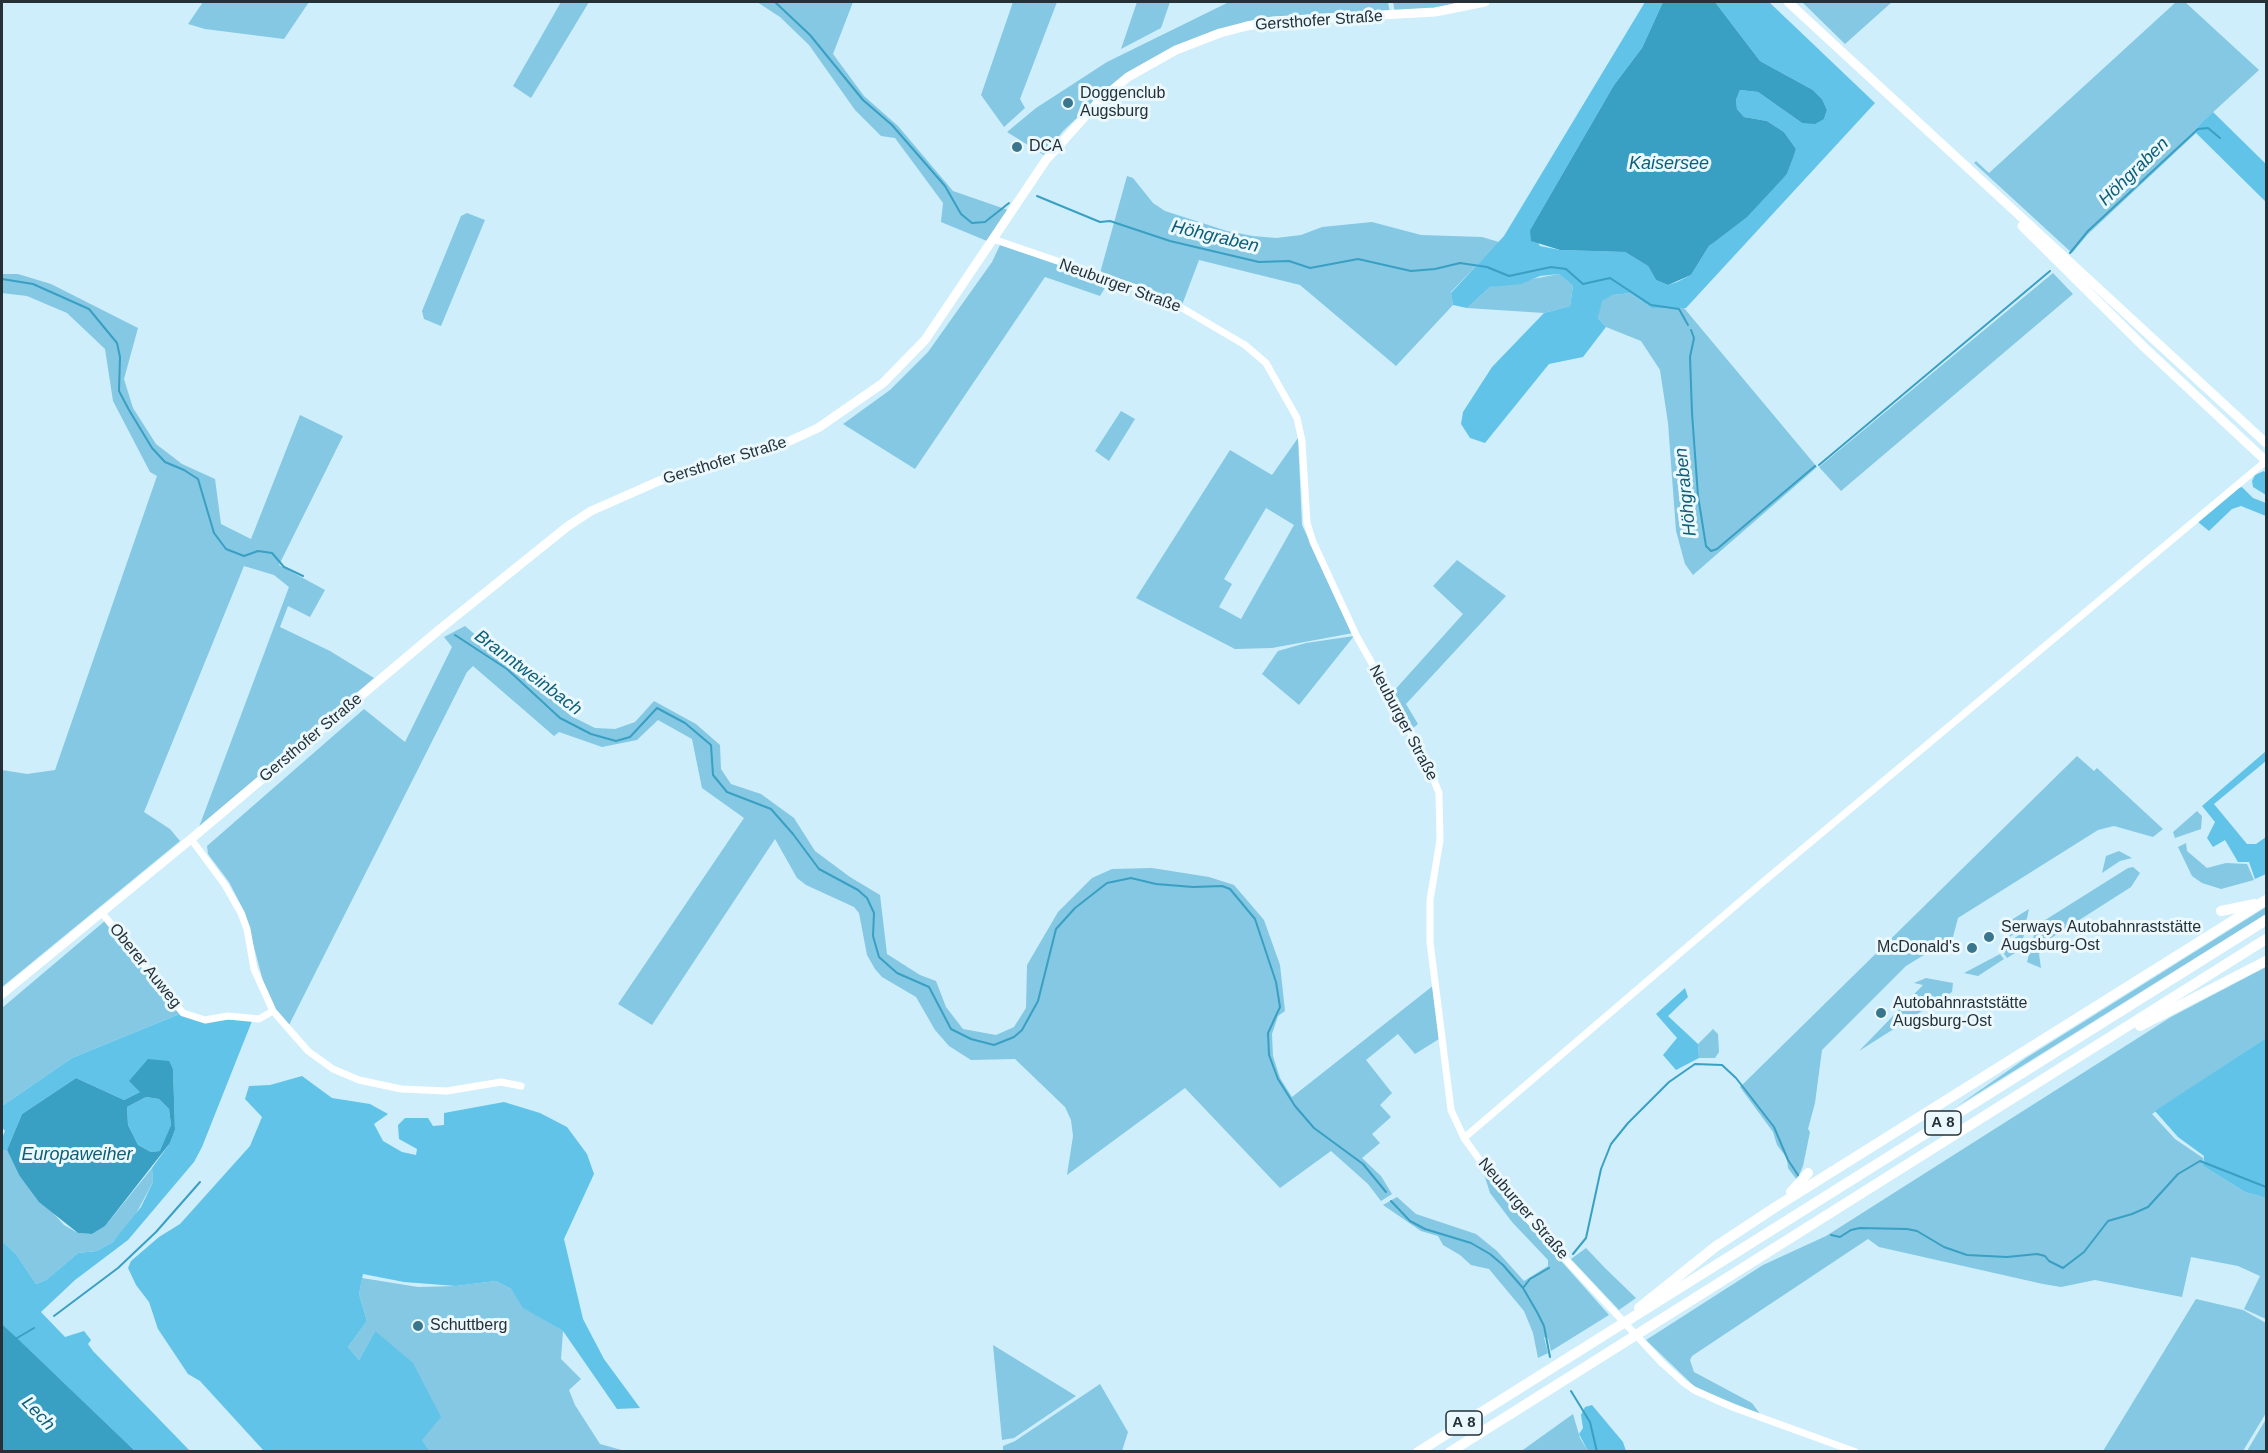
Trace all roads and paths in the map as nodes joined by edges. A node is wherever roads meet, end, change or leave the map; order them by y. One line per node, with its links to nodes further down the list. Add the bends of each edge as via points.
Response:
1 (1485, 2): 4 (main road, Gersthofer Straße, via 1435,12 1273,21 1220,33 1176,50 1128,77 1099,101 1046,160)
2 (1788, 2): 3 (main road)
3 (1977, 179): 5 (main road); 6 (main road, via 2144,347)
4 (993, 239): 7 (main road, Gersthofer Straße, via 925,340 883,383 855,404 818,428 783,444 650,484 568,526 432,635); 18 (street, Neuburger Straße, via 1145,291 1185,309 1245,345 1266,363 1285,393 1302,441 1304,497 1313,542 1356,634 1426,760 1439,793 1440,840 1430,900 1430,942 1451,1110)
5 (2266, 443)
6 (2266, 461): 18 (street)
7 (191, 839): 10 (main road, Gersthofer Straße); 15 (street, via 241,913 254,969)
8 (2266, 900): 9 (highway); 20 (highway)
9 (2221, 911)
10 (102, 913): 14 (main road, Gersthofer Straße); 15 (street, Oberer Auweg, via 183,1013 205,1020 228,1016 259,1019)
11 (2266, 920): 21 (highway, A 8)
12 (2266, 939): 16 (highway, A 8)
13 (2266, 961): 16 (highway)
14 (2, 994)
15 (273, 1011): 17 (street, via 308,1051 333,1069 359,1080 401,1089 447,1090 501,1082)
16 (2089, 1051): 23 (highway, A 8)
17 (521, 1086)
18 (1464, 1138): 24 (street, Neuburger Straße, via 1494,1180 1672,1374 1694,1390)
19 (1808, 1173): 20 (highway)
20 (1774, 1208): 21 (highway, via 1682,1271)
21 (1618, 1326): 22 (highway, A 8)
22 (1418, 1452)
23 (1450, 1452)
24 (1856, 1452)

